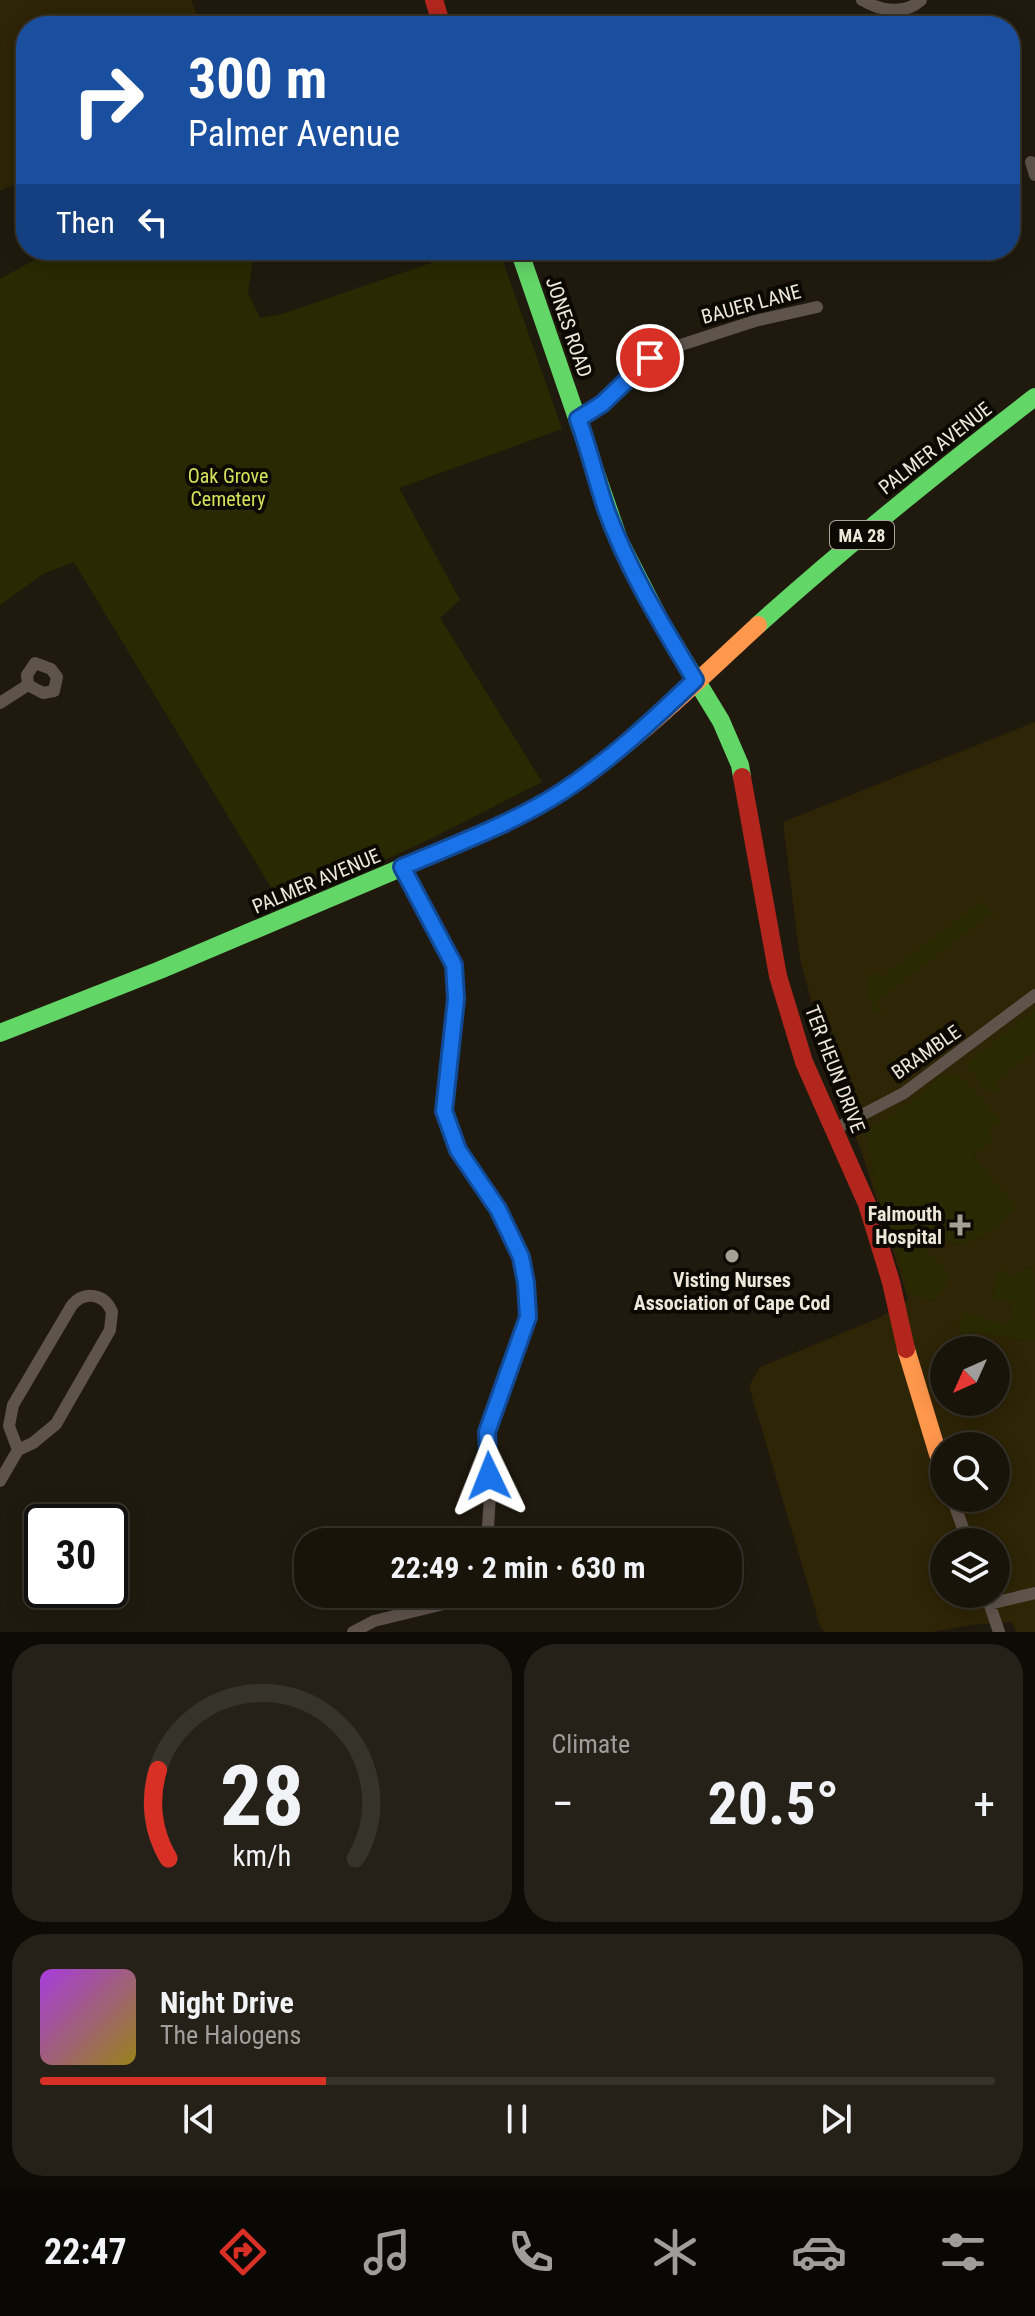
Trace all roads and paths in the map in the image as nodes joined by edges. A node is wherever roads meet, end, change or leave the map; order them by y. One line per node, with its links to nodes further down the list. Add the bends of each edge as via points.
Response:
1 (862, 0): 2 (street, via 901,10)
2 (918, 3)
3 (522, 260): 6 (main road, JONES ROAD)
4 (817, 307): 6 (street, BAUER LANE, via 659,352)
5 (1035, 397): 7 (main road, PALMER AVENUE / MA 28, via 903,500)
6 (578, 419): 7 (main road, JONES ROAD, via 619,540)
7 (695, 680): 10 (main road, PALMER AVENUE / MA 28, via 625,746 561,793); 13 (main road, TER HEUN DRIVE, via 740,765 778,976 804,1062)
8 (28, 685): 9 (street)
9 (0, 703)
10 (402, 867): 12 (main road, PALMER AVENUE / MA 28); 17 (street, via 454,965 456,999 444,1111 458,1150 511,1236 526,1283 528,1317 487,1432)
11 (1035, 995): 13 (street, BRAMBLE, via 904,1093)
12 (0, 1033)
13 (833, 1130): 14 (main road, TER HEUN DRIVE, via 867,1204)
14 (931, 1432)
15 (18, 1450): 15 (street, via 48,1432 110,1330 112,1312 103,1299 77,1299 13,1405 9,1426); 16 (street)
16 (0, 1481)
17 (488, 1528)
18 (1035, 1593): 19 (street)
19 (1010, 1596)
20 (427, 1608): 22 (street, via 374,1621)
21 (990, 1608): 23 (street)
22 (353, 1632)
23 (999, 1632)

